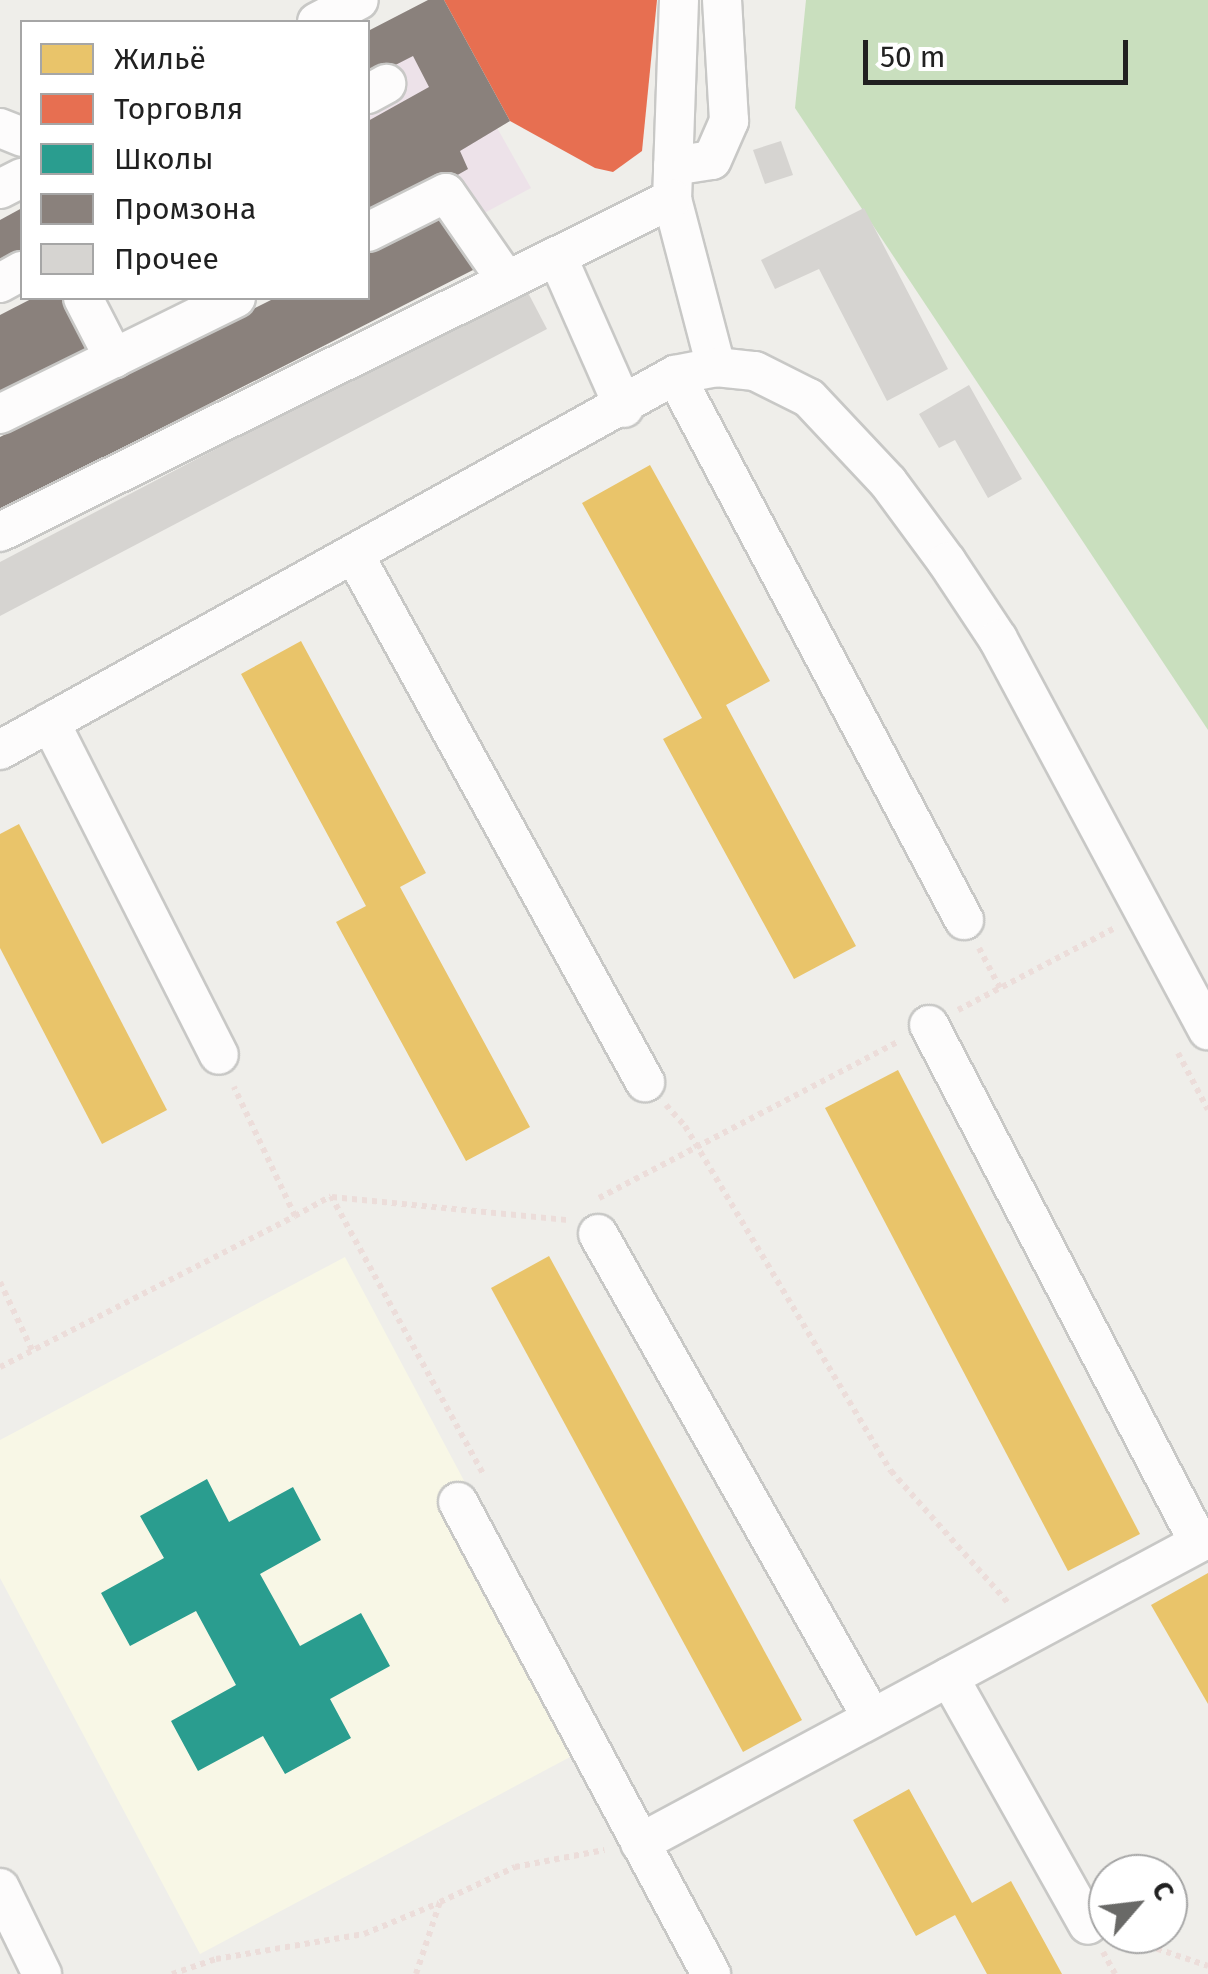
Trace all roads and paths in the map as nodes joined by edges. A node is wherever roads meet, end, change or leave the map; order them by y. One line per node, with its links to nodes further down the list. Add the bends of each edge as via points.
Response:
1 (359, 0): 4 (street)
2 (679, 0): 5 (street)
3 (722, 0): 5 (street, via 729,120 712,160)
4 (321, 20)
5 (673, 182): 7 (street); 12 (street)
6 (370, 231): 8 (street, via 446,193)
7 (557, 256): 8 (street); 14 (street)
8 (507, 281): 16 (street)
9 (84, 300): 11 (street)
10 (232, 300): 11 (street)
11 (114, 358): 15 (street)
12 (716, 367): 13 (street); 20 (street, via 755,371 809,398 888,482 998,639)
13 (676, 375): 14 (street); 21 (street)
14 (624, 408): 17 (street)
15 (0, 414)
16 (0, 532)
17 (355, 556): 18 (street); 25 (street)
18 (50, 722): 19 (street); 24 (street)
19 (0, 750)
20 (1144, 913): 22 (path); 23 (street)
21 (964, 920)
22 (929, 1026): 26 (path); 34 (street)
23 (1208, 1030)
24 (218, 1055): 31 (path, via 295,1216)
25 (645, 1082): 26 (path)
26 (698, 1146): 28 (path); 35 (path, via 892,1471)
27 (330, 1196): 29 (path, via 417,1210)
28 (591, 1214): 29 (path); 29 (path); 37 (street)
29 (562, 1217)
30 (0, 1282): 31 (path)
31 (32, 1350): 32 (path)
32 (0, 1367)
33 (458, 1502): 38 (street)
34 (1204, 1540): 35 (street)
35 (1034, 1631): 36 (street)
36 (949, 1677): 37 (street); 41 (street)
37 (872, 1718): 38 (street)
38 (640, 1842): 40 (path, via 515,1867); 47 (street)
39 (0, 1888): 44 (street)
40 (440, 1902): 45 (path, via 364,1934 216,1959); 46 (path)
41 (1088, 1908)
42 (1172, 1954): 43 (path)
43 (1208, 1966)
44 (42, 1974)
45 (172, 1974)
46 (416, 1974)
47 (711, 1974)

